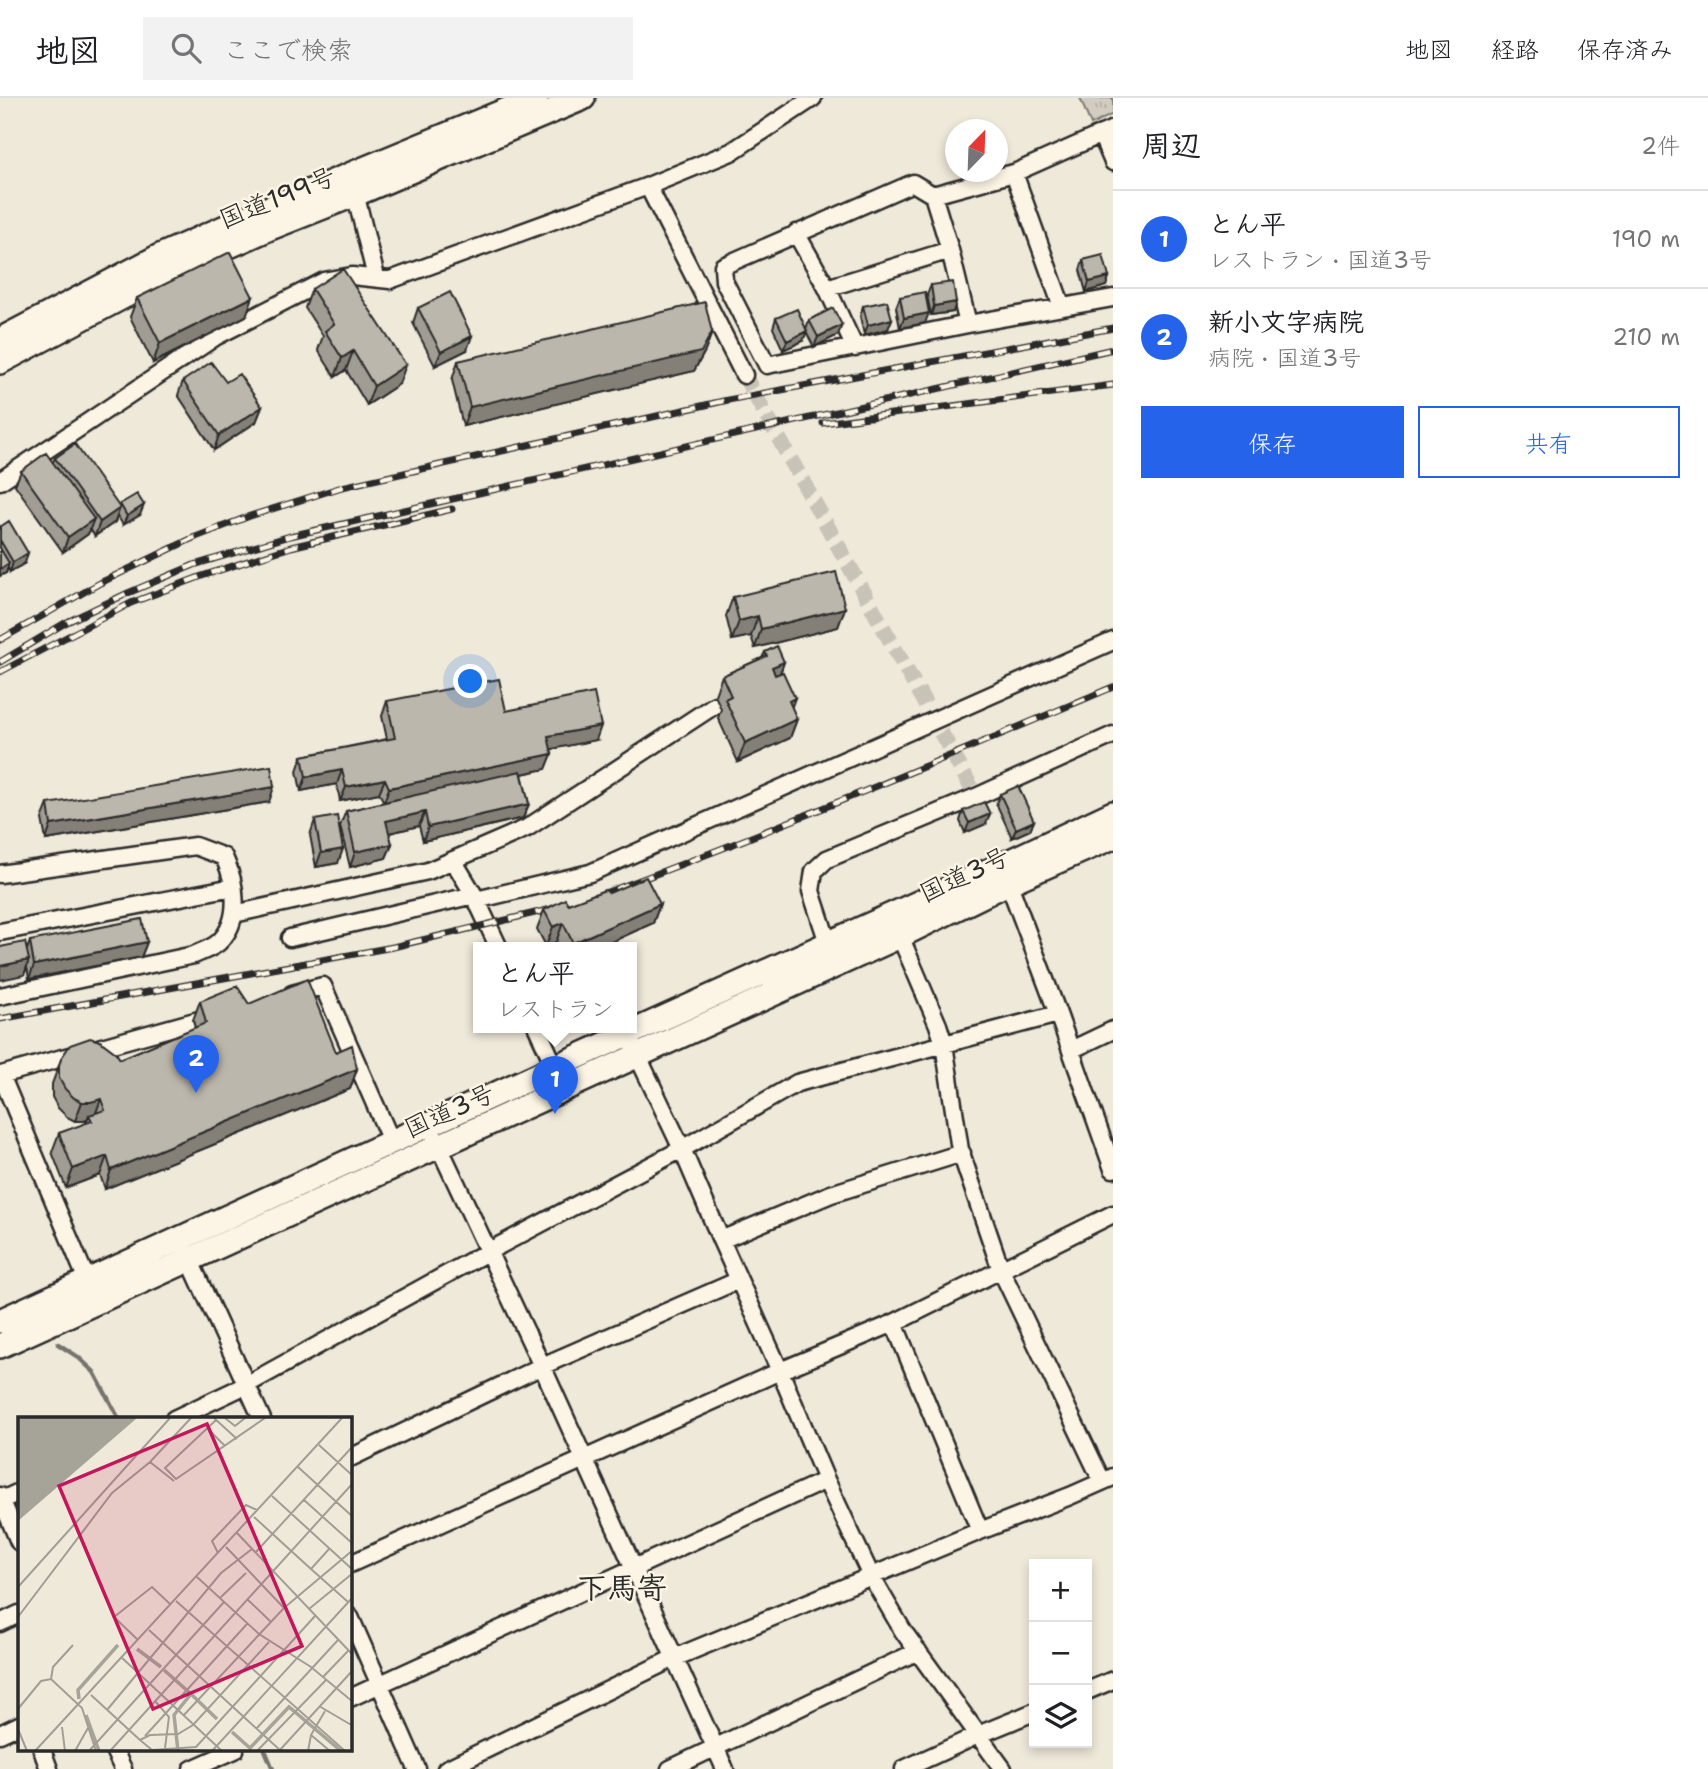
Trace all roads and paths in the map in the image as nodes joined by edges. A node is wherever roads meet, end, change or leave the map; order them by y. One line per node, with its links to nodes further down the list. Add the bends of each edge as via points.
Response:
1 (536, 98): 7 (highway, 国道199号)
2 (583, 98): 7 (highway, 国道199号)
3 (813, 98): 8 (street, via 731,152)
4 (1107, 131): 5 (street); 6 (street)
5 (1113, 162)
6 (1014, 173): 9 (street); 15 (street)
7 (353, 185): 12 (street); 17 (highway, 国道199号, via 160,256); 19 (highway, 国道199号, via 166,274)
8 (648, 186): 12 (street, via 390,280); 20 (street)
9 (933, 195): 10 (street, via 913,183); 11 (street)
10 (796, 233): 13 (street); 18 (street, via 723,266 730,293 767,365)
11 (950, 250): 13 (street); 16 (street)
12 (376, 277): 21 (street, via 324,281 215,337)
13 (827, 288): 18 (street)
14 (1113, 299): 15 (street)
15 (1062, 307): 16 (street)
16 (968, 324): 18 (street)
17 (0, 340)
18 (855, 348)
19 (0, 362)
20 (744, 375)
21 (0, 481)
22 (1113, 641): 31 (street, via 590,873)
23 (715, 705): 27 (street, via 527,828)
24 (1113, 735): 37 (street, via 827,859 814,872 811,891)
25 (1113, 813): 29 (highway, 国道3号)
26 (1113, 837): 29 (highway, 国道3号)
27 (453, 860): 31 (street); 32 (street, via 428,872)
28 (0, 874): 30 (street, via 195,846 224,857)
29 (1005, 874): 34 (highway, 国道3号); 37 (highway, 国道3号); 41 (street)
30 (233, 887): 32 (street); 33 (street)
31 (475, 898): 35 (street); 36 (street)
32 (234, 914): 38 (street, via 218,943 194,955)
33 (0, 932)
34 (900, 936): 37 (highway, 国道3号); 45 (street)
35 (290, 938)
36 (496, 942)
37 (832, 954): 44 (highway, 国道3号)
38 (0, 996)
39 (283, 997): 49 (street, via 323,986)
40 (229, 1012): 59 (street, via 1,1075)
41 (1058, 1014): 45 (street); 46 (street)
42 (1113, 1030): 46 (street)
43 (539, 1033): 47 (street)
44 (633, 1044): 47 (highway, 国道3号); 48 (highway, 国道3号); 50 (street)
45 (944, 1044): 50 (street, via 797,1083); 51 (street)
46 (1071, 1050): 52 (street)
47 (555, 1067): 48 (highway, 国道3号)
48 (433, 1136): 49 (highway, 国道3号); 55 (highway, 国道3号); 56 (street)
49 (392, 1143): 55 (highway, 国道3号)
50 (682, 1149): 54 (street); 56 (street)
51 (962, 1153): 54 (street, via 831,1194); 57 (street)
52 (1113, 1169)
53 (1113, 1214): 57 (street)
54 (721, 1240): 58 (street)
55 (185, 1249): 59 (highway, 国道3号); 65 (street)
56 (489, 1251): 63 (street); 65 (street)
57 (1001, 1269): 61 (street); 70 (street)
58 (739, 1280): 63 (street); 64 (street)
59 (91, 1292): 60 (highway, 国道3号); 62 (highway, 国道3号)
60 (0, 1321)
61 (894, 1323): 64 (street); 74 (street)
62 (0, 1346)
63 (542, 1366): 68 (street); 69 (street)
64 (780, 1371): 69 (street); 71 (street)
65 (246, 1385): 66 (street); 67 (street)
66 (178, 1417)
67 (261, 1417)
68 (352, 1457)
69 (584, 1460): 76 (street); 77 (street)
70 (1108, 1479): 74 (street)
71 (826, 1480): 77 (street); 78 (street)
72 (18, 1492): 73 (street)
73 (1, 1499): 75 (street)
74 (980, 1531): 78 (street)
75 (18, 1540)
76 (352, 1563)
77 (632, 1568): 83 (street); 85 (street)
78 (871, 1576): 82 (street); 83 (street)
79 (18, 1614): 81 (street)
80 (352, 1622): 85 (street)
81 (0, 1623)
82 (918, 1651): 91 (street); 92 (street)
83 (674, 1658): 92 (street); 100 (street)
84 (1113, 1680): 86 (street)
85 (379, 1685): 87 (street); 99 (street)
86 (1092, 1689)
87 (352, 1697)
88 (1029, 1714): 91 (street)
89 (18, 1725): 90 (street)
90 (0, 1734)
91 (978, 1735): 103 (street); 104 (street)
92 (716, 1747): 101 (street); 102 (street)
93 (43, 1752): 96 (street)
94 (115, 1752): 97 (street)
95 (230, 1752): 98 (street)
96 (49, 1769)
97 (123, 1769)
98 (192, 1769)
99 (416, 1769)
100 (446, 1769)
101 (670, 1769)
102 (725, 1769)
103 (904, 1769)
104 (1003, 1769)

